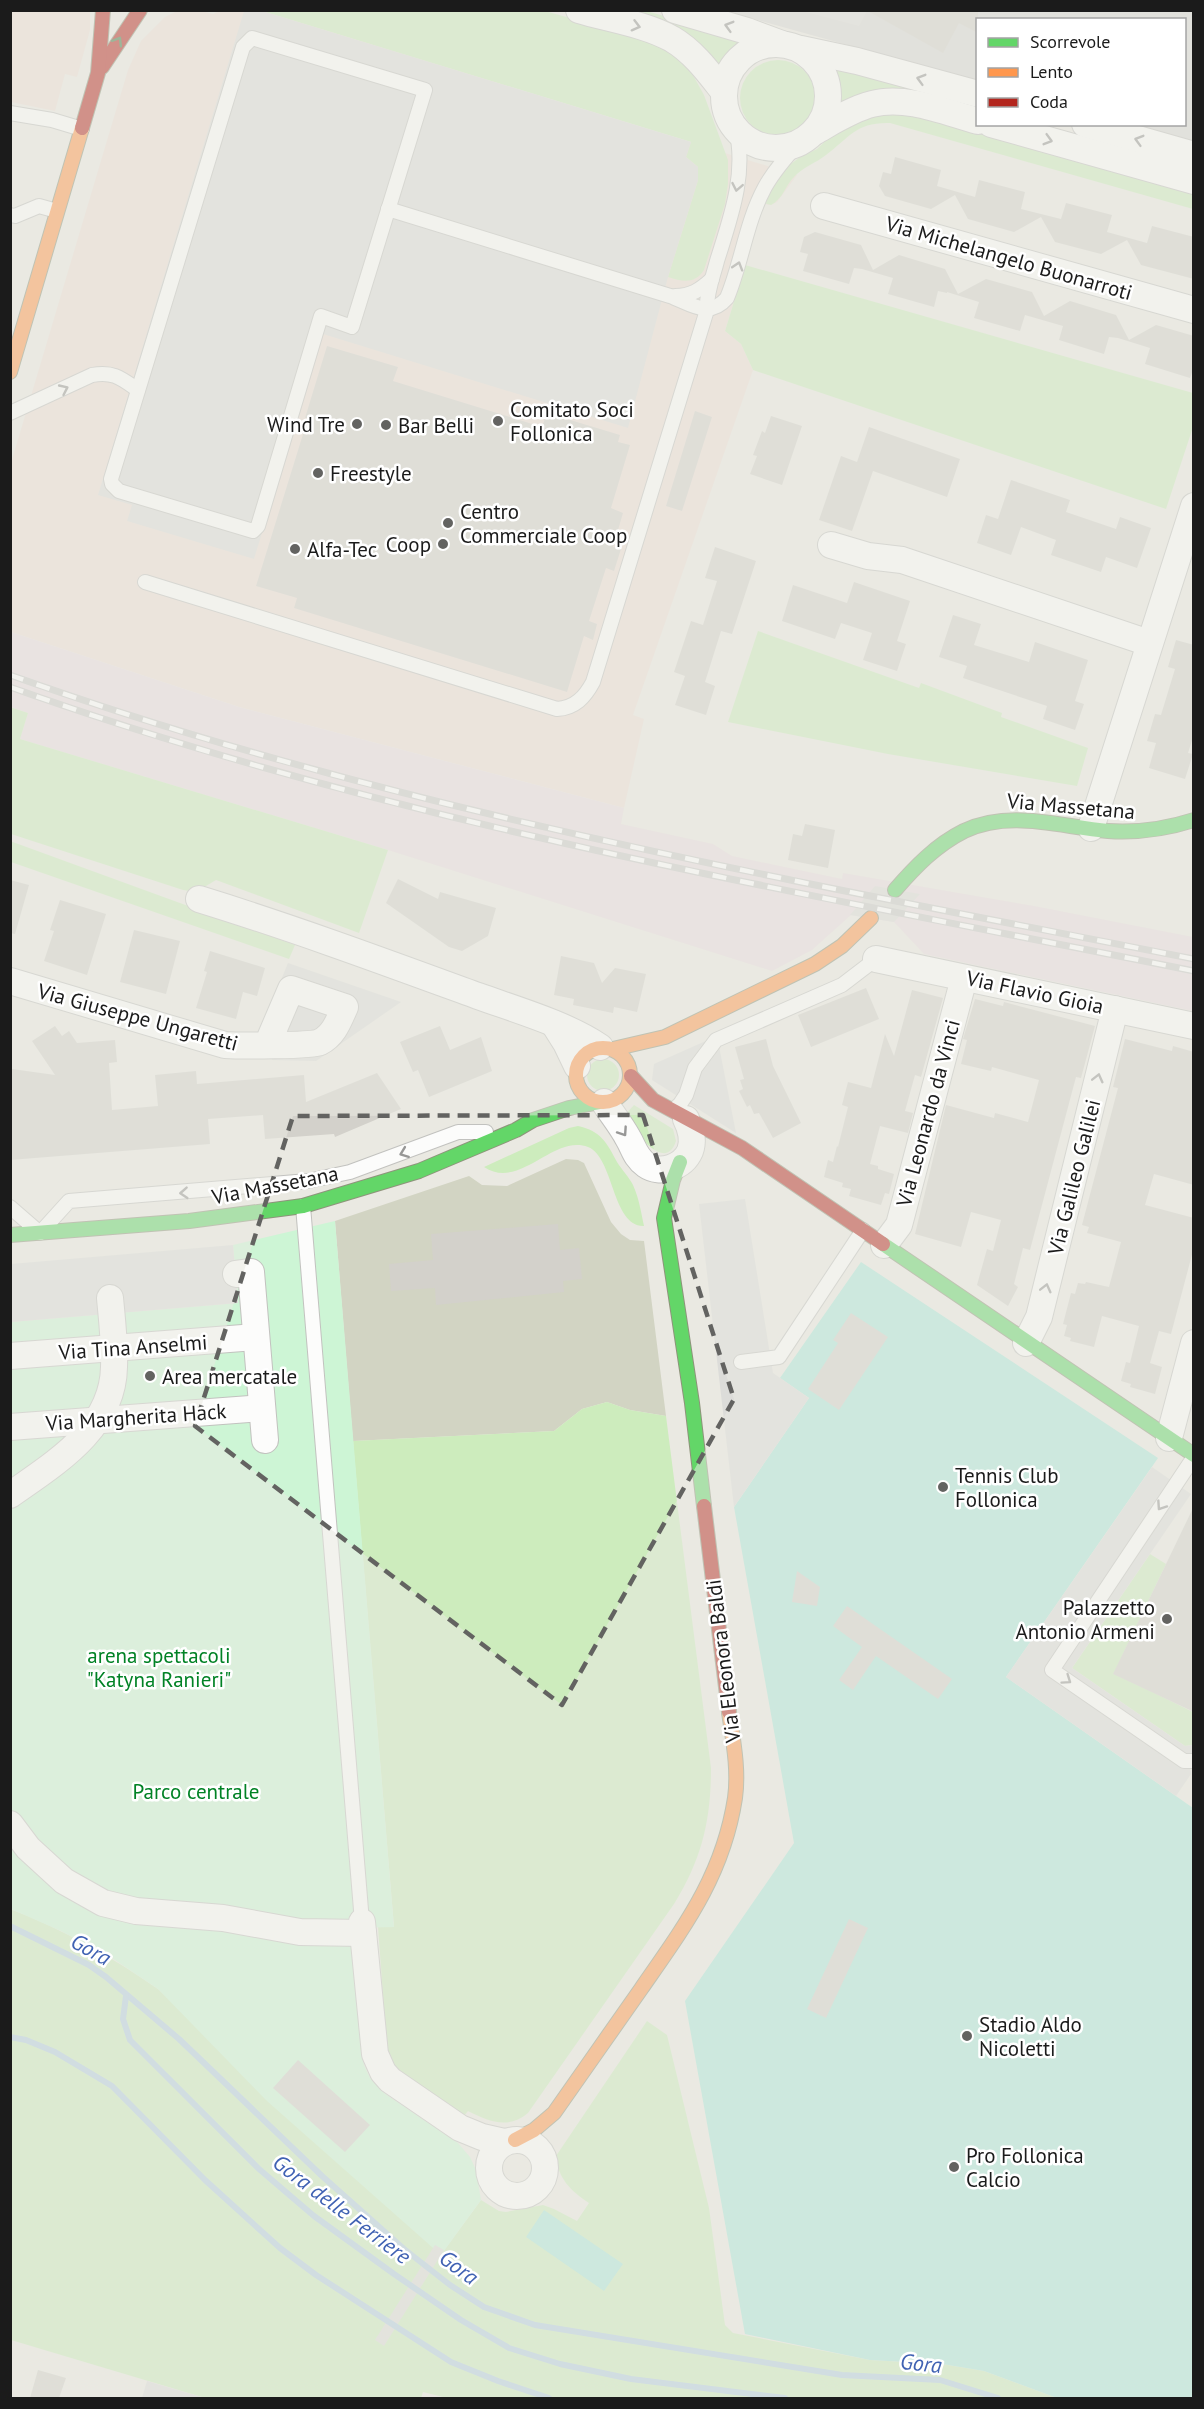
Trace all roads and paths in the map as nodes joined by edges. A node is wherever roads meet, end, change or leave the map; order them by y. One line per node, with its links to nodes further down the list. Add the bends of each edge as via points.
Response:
1 (103, 10): 6 (main road)
2 (140, 10): 6 (main road, one-way to 2)
3 (579, 10): 7 (street, one-way to 7, via 658,32 673,40 706,69)
4 (675, 10): 5 (street, one-way to 4)
5 (791, 47): 7 (street, via 761,46 743,56 729,72); 8 (street, one-way to 5); 15 (street, via 808,55 821,69 827,87 824,116)
6 (98, 73): 13 (main road)
7 (724, 92): 14 (street, via 727,112)
8 (976, 93)
9 (10, 112): 13 (lane)
10 (976, 120): 15 (street, via 887,101 859,109)
11 (999, 126): 17 (street, one-way to 17)
12 (1092, 126): 16 (street, one-way to 12)
13 (82, 129): 20 (main road)
14 (736, 129): 15 (street, via 765,147 777,148); 22 (lane, one-way to 22, via 739,176 734,207)
15 (806, 137): 24 (lane, one-way to 15, via 727,298 761,197 776,170)
16 (1194, 155)
17 (1194, 181)
18 (824, 206): 25 (street, Via Michelangelo Buonarroti)
19 (388, 209): 23 (lane); 27 (lane, via 352,327 321,316 258,526 253,531 119,491 112,484); 27 (lane, via 425,90 252,38 243,47)
20 (57, 211): 21 (lane, via 39,206 15,216); 26 (main road)
21 (10, 214)
22 (712, 279): 23 (lane, via 688,296); 24 (lane)
23 (670, 296): 24 (lane)
24 (707, 310): 31 (lane, via 593,682 573,705 557,709)
25 (1194, 310)
26 (10, 372)
27 (138, 390): 28 (lane, one-way to 27, via 106,372)
28 (10, 413)
29 (1194, 506): 32 (street)
30 (831, 545): 32 (street, via 868,556 902,560)
31 (145, 582)
32 (1149, 643): 34 (street)
33 (1194, 820): 34 (main road, Via Massetana, via 1140,833)
34 (1091, 828): 35 (main road, Via Massetana, via 1022,819 981,823 937,847)
35 (895, 890)
36 (199, 899): 42 (street, via 291,927)
37 (871, 918): 44 (main road, Via Massetana, via 842,946 815,964)
38 (876, 959): 39 (street, Via Flavio Gioia); 50 (lane, via 842,985 716,1040 695,1068 680,1104)
39 (964, 978): 41 (street, Via Flavio Gioia); 61 (street, Via Leonardo da Vinci, via 899,1225)
40 (10, 981): 45 (street, Via Giuseppe Ungaretti, via 225,1045)
41 (1115, 1009): 43 (street, Via Flavio Gioia); 65 (street, Via Galileo Galilei, one-way to 41, via 1039,1317)
42 (553, 1024): 46 (street); 48 (street, via 566,1043)
43 (1194, 1026)
44 (664, 1037): 46 (main road, Via Massetana); 47 (main road, Via Massetana)
45 (267, 1045)
46 (607, 1048): 47 (main road, via 626,1060); 48 (main road, Via Massetana, via 586,1053)
47 (631, 1074): 49 (main road, Via Massetana, via 618,1099); 50 (main road, via 649,1097)
48 (569, 1080): 49 (main road, via 584,1095); 51 (main road, Via Massetana)
49 (602, 1102): 51 (main road, Via Massetana); 55 (street, one-way to 55)
50 (680, 1115): 53 (street, via 692,1135); 54 (main road)
51 (533, 1120): 52 (main road, Via Massetana)
52 (516, 1130): 56 (main road, Via Massetana, via 419,1171); 59 (lane, one-way to 59, via 458,1132 350,1172 308,1181 69,1202)
53 (685, 1157): 54 (street, via 714,1149); 55 (street, via 671,1168 655,1169); 58 (main road, Via Eleonora Baldi, via 673,1180)
54 (758, 1159): 61 (main road)
55 (641, 1161): 58 (street)
56 (303, 1206): 59 (main road, Via Massetana, via 189,1221); 79 (lane)
57 (10, 1207): 59 (lane)
58 (664, 1218): 80 (main road, Via Eleonora Baldi, via 693,1415 736,1766 735,1796 720,1858 695,1911)
59 (40, 1233): 60 (main road, Via Massetana)
60 (10, 1235)
61 (874, 1237): 65 (main road); 69 (lane, via 779,1357)
62 (236, 1274): 64 (street, via 251,1272)
63 (110, 1298): 67 (street)
64 (256, 1337): 67 (street, Via Tina Anselmi); 70 (street)
65 (1026, 1342): 73 (main road)
66 (1194, 1343): 73 (street)
67 (113, 1348): 68 (street, Via Tina Anselmi); 71 (street, via 111,1387)
68 (10, 1356)
69 (741, 1362)
70 (262, 1408): 71 (street, Via Margherita Hack); 74 (street)
71 (97, 1420): 72 (street, Via Margherita Hack); 76 (street, via 75,1447)
72 (10, 1427)
73 (1169, 1438): 75 (main road)
74 (265, 1440)
75 (1194, 1456): 77 (lane, one-way to 77, via 1052,1670 1184,1761)
76 (10, 1495)
77 (1194, 1761)
78 (10, 1824): 79 (street, via 28,1848 64,1881 103,1903 136,1911 223,1918 300,1932)
79 (363, 1928): 81 (street, via 377,2063 390,2080)
80 (554, 2113): 82 (main road, Via Eleonora Baldi, via 534,2130); 83 (street, Via Eleonora Baldi)
81 (460, 2128): 82 (street, via 482,2137); 84 (street)
82 (510, 2141): 83 (street, via 526,2141); 84 (street, via 495,2149)
83 (543, 2156): 84 (street, via 545,2167 538,2187 518,2197 499,2190)
84 (488, 2170)

